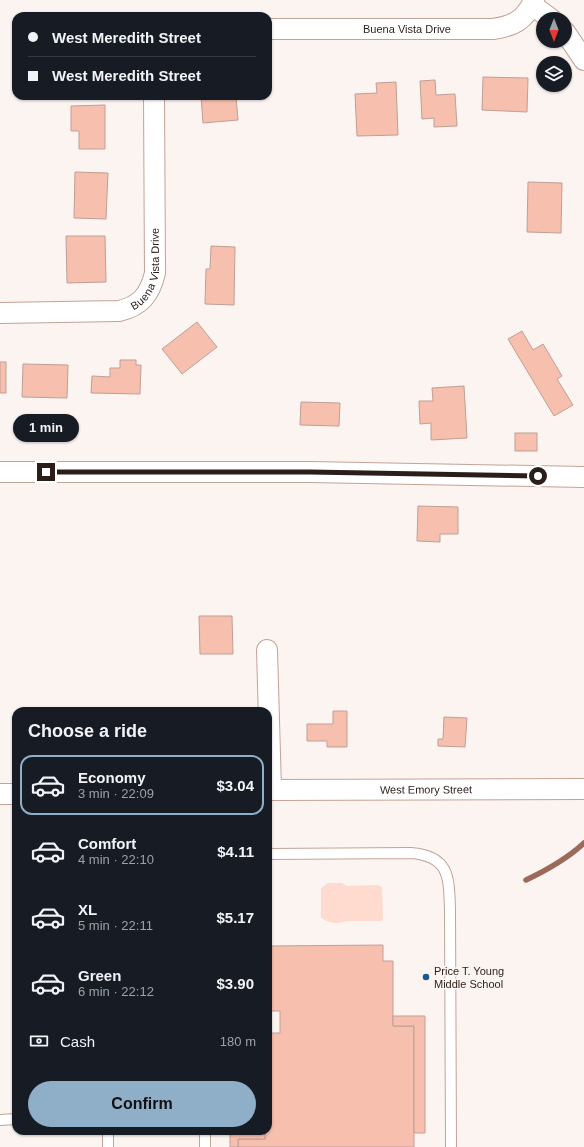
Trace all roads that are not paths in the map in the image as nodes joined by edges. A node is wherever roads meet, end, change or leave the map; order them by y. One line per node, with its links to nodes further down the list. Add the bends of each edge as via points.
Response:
1 (533, 3): 2 (street); 3 (street, Buena Vista Drive, via 524,18 505,27 493,29)
2 (544, 12)
3 (272, 29)
4 (572, 42): 5 (street)
5 (584, 60)
6 (154, 100): 7 (street, Buena Vista Drive, via 156,267 153,283 144,298 130,309 119,311)
7 (0, 313)
8 (0, 472): 9 (street, via 310,472)
9 (584, 477)
10 (267, 650): 11 (street)
11 (268, 707)
12 (584, 789): 13 (street, West Emory Street)
13 (272, 790)
14 (0, 794): 15 (street)
15 (12, 794)
16 (272, 854): 23 (lane, via 416,854 430,857 442,864 449,882 450,903)
17 (12, 1119): 18 (lane)
18 (0, 1120)
19 (108, 1135): 21 (lane)
20 (205, 1135): 22 (lane)
21 (108, 1147)
22 (205, 1147)
23 (451, 1147)

